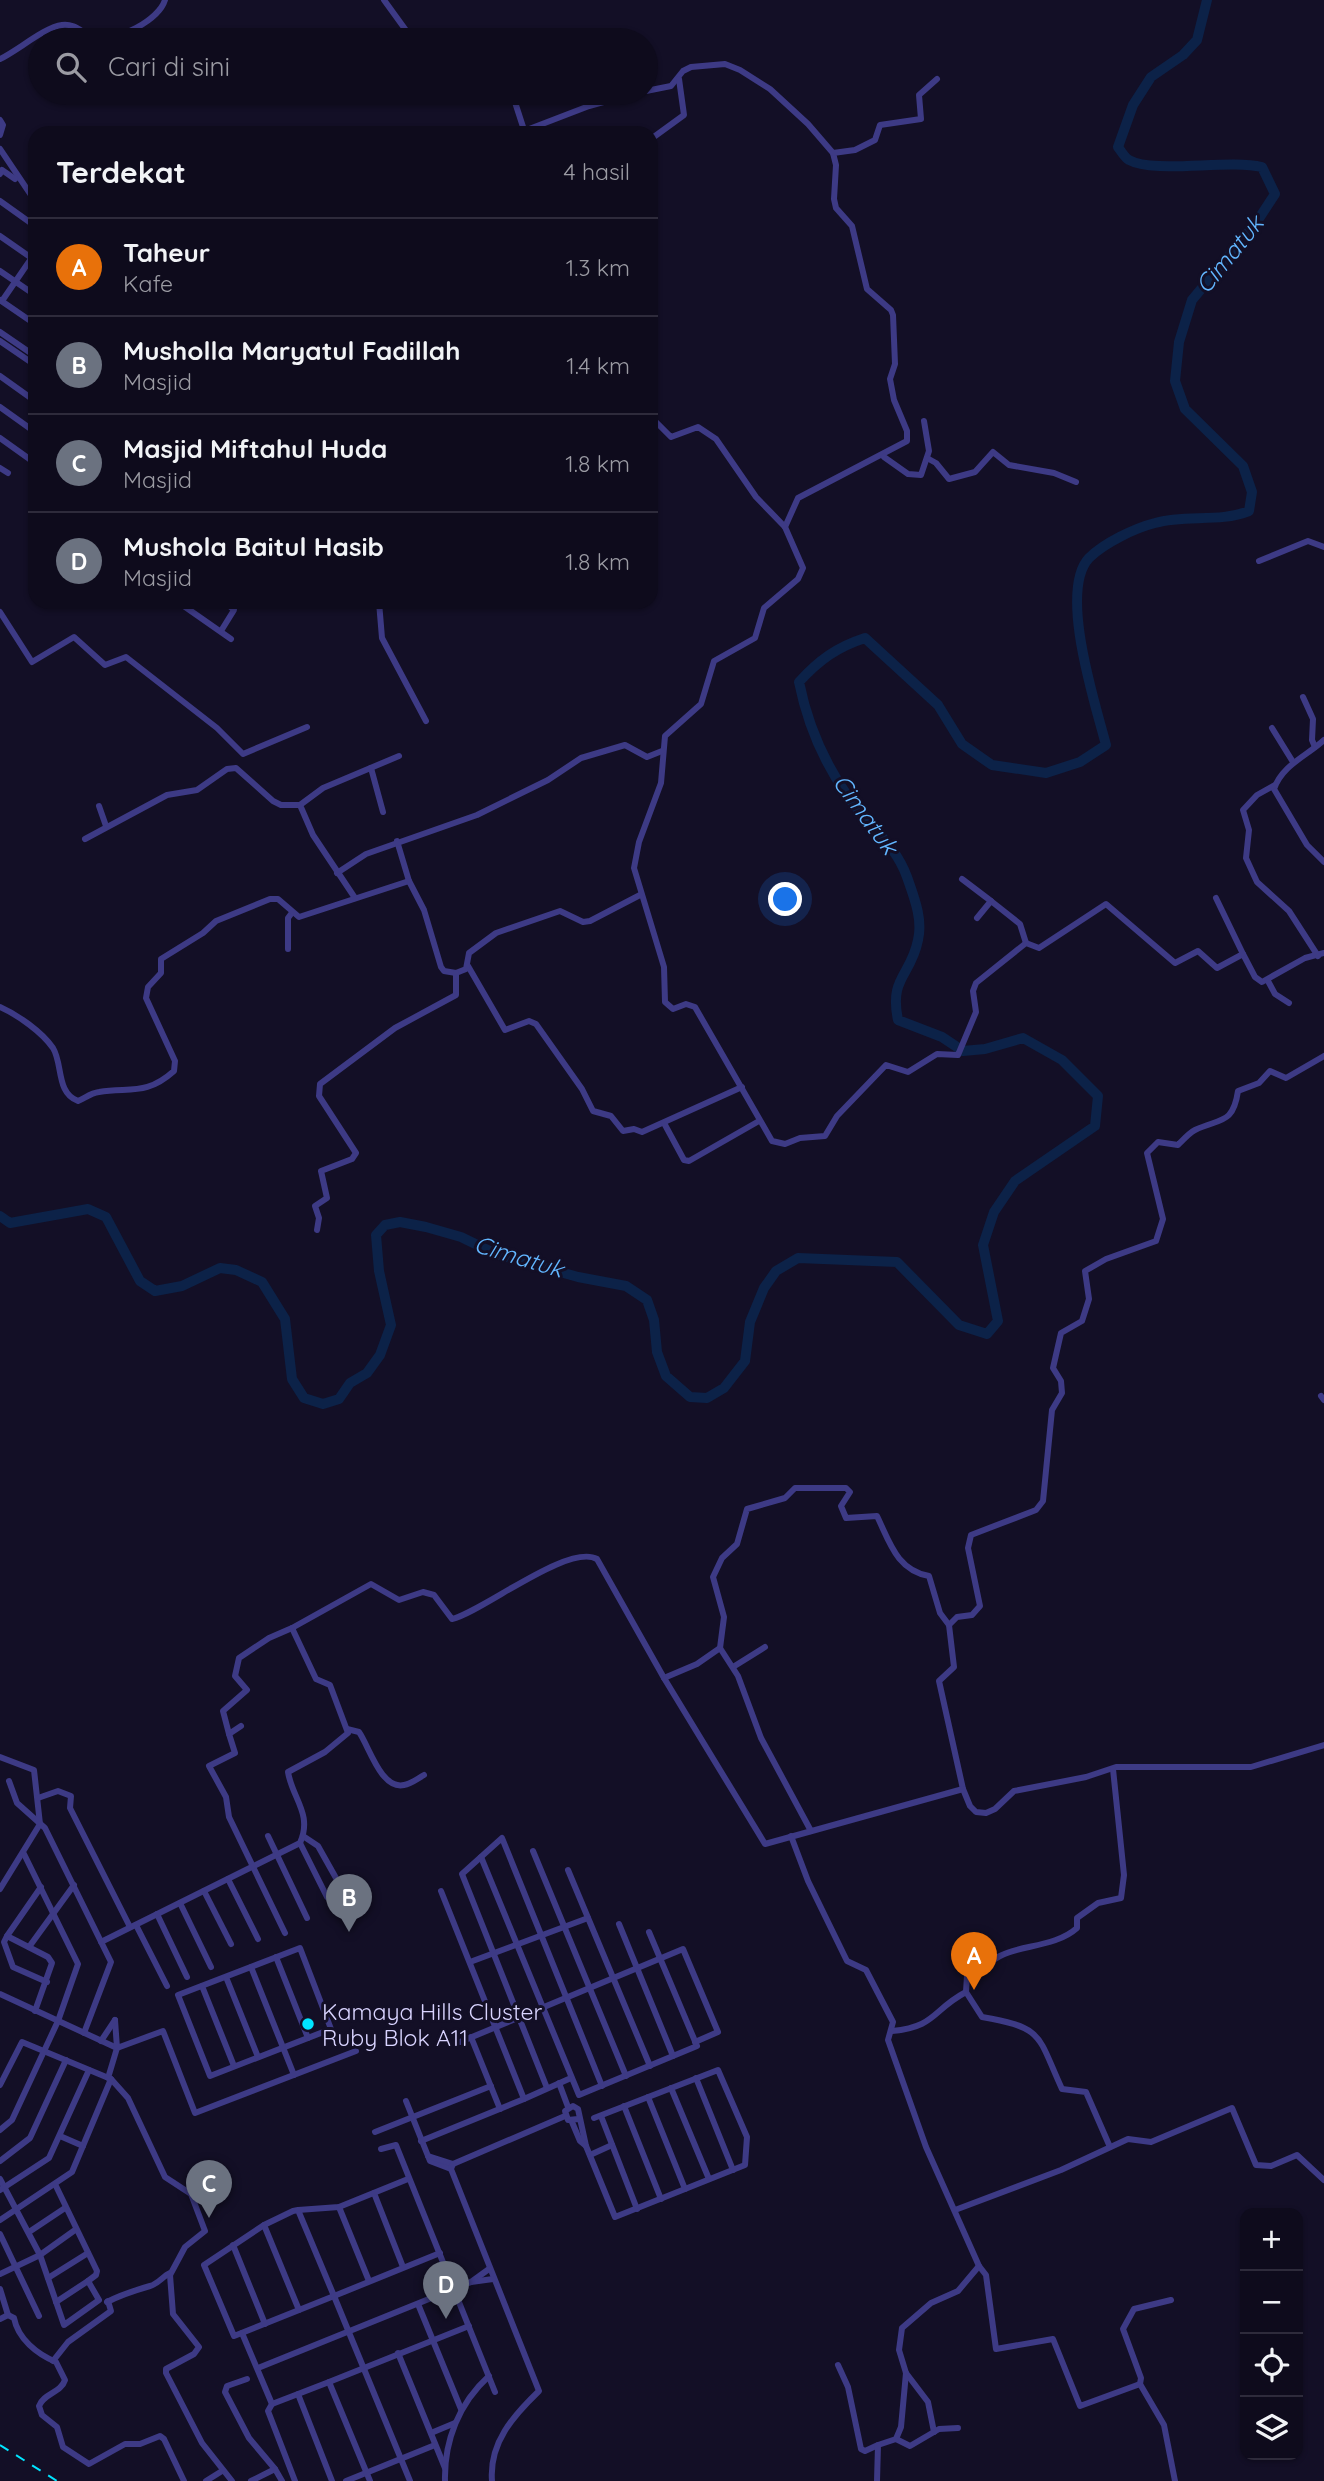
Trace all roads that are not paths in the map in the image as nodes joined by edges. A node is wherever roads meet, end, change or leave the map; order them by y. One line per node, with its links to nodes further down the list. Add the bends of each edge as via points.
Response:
1 (165, 0): 5 (street, via 156,15)
2 (384, 0): 6 (street)
3 (57, 28): 4 (street)
4 (76, 28)
5 (131, 28)
6 (404, 28)
7 (28, 44): 8 (street)
8 (0, 59)
9 (678, 76): 11 (street, via 671,86); 17 (street, via 684,115); 20 (street, via 706,64 740,69 770,89)
10 (937, 79): 20 (street, via 919,95 921,119 880,125 875,140 858,149)
11 (658, 89)
12 (516, 105): 15 (street)
13 (593, 105): 16 (street)
14 (0, 120): 18 (street)
15 (522, 126)
16 (539, 126)
17 (658, 134)
18 (0, 135)
19 (0, 149): 23 (street)
20 (833, 153): 45 (street, via 836,208 852,226 870,294 893,315 895,364 890,379 909,438)
21 (1, 172): 22 (street)
22 (15, 179)
23 (28, 191)
24 (0, 201): 25 (street)
25 (28, 221)
26 (0, 236): 27 (street)
27 (28, 253)
28 (28, 265): 30 (street)
29 (0, 271): 30 (street)
30 (15, 282): 31 (street); 32 (street)
31 (28, 290)
32 (1, 301): 33 (street)
33 (28, 319)
34 (0, 332): 36 (street)
35 (0, 341): 37 (street)
36 (28, 351)
37 (28, 360)
38 (0, 376): 39 (street)
39 (28, 396)
40 (0, 407): 43 (street)
41 (924, 421): 47 (street)
42 (658, 424): 49 (street, via 671,437 698,427 710,433 756,497)
43 (28, 427)
44 (0, 438): 46 (street)
45 (882, 457): 47 (street, via 916,476 922,474); 49 (street, via 798,498)
46 (28, 458)
47 (927, 458): 48 (street, via 949,479 975,472 993,452 1009,465)
48 (1076, 482)
49 (785, 527): 64 (street, via 802,562 802,573 764,608 755,638 714,661 701,704 665,736)
50 (1324, 547): 51 (street, via 1308,541)
51 (1259, 561)
52 (188, 609): 56 (street)
53 (233, 609): 56 (street)
54 (380, 609): 59 (street, via 382,638)
55 (0, 612): 65 (street, via 30,660 42,659 74,636 105,665 125,657 217,728)
56 (221, 631): 57 (street)
57 (231, 639)
58 (1303, 697): 63 (street, via 1313,719)
59 (426, 721)
60 (307, 727): 65 (street)
61 (1272, 728): 67 (street)
62 (1324, 740): 63 (street)
63 (1315, 747): 67 (street)
64 (662, 751): 76 (street, via 647,757 625,745 596,753 477,815); 81 (street, via 661,783 635,861)
65 (243, 754): 68 (street)
66 (399, 756): 69 (street)
67 (1293, 762): 70 (street)
68 (236, 768): 71 (street, via 278,804); 74 (street, via 227,769 197,790 175,791)
69 (371, 768): 71 (street, via 323,788); 73 (street)
70 (1275, 785): 77 (street, via 1304,840); 90 (street, via 1256,795 1243,810 1249,830 1246,858 1257,882 1289,911)
71 (300, 805): 78 (street)
72 (99, 806): 74 (street)
73 (383, 812)
74 (106, 825): 75 (street)
75 (85, 839)
76 (397, 841): 78 (street); 80 (street)
77 (1324, 862)
78 (337, 873): 82 (street)
79 (962, 879): 84 (street)
80 (409, 881): 82 (street); 92 (street, via 424,910 441,967)
81 (640, 895): 91 (street, via 590,921 560,911 496,933 469,953); 97 (street, via 664,967 665,1002 673,1009 686,1004 695,1007)
82 (355, 898): 85 (street, via 299,917)
83 (1216, 898): 89 (street)
84 (990, 901): 86 (street); 87 (street, via 1020,924)
85 (292, 914): 88 (street, via 288,918); 95 (street, via 278,899 270,899 216,921 161,960 161,973 148,987 146,998 177,1066 149,1086 74,1100 63,1083 53,1048)
86 (977, 918)
87 (1026, 943): 89 (street, via 1040,948 1106,904 1175,963 1198,951 1217,968); 98 (street, via 974,986 976,1012 960,1053 934,1055 912,1071 885,1066 821,1138 778,1144)
88 (288, 949)
89 (1243, 954): 93 (street, via 1258,980)
90 (1321, 955): 93 (street, via 1305,957)
91 (468, 966): 92 (street); 99 (street, via 505,1030 529,1021 536,1024 595,1113 611,1116 625,1132 642,1132)
92 (456, 973): 100 (street, via 456,995 395,1028 320,1084 319,1096 356,1153 352,1159 321,1171 327,1198 315,1206)
93 (1268, 981): 94 (street, via 1275,994)
94 (1289, 1003)
95 (0, 1007)
96 (1324, 1056): 101 (street, via 1286,1077 1270,1071 1259,1083 1238,1091 1226,1120 1193,1130 1178,1145 1158,1142 1147,1153 1163,1220 1156,1241 1085,1271 1089,1299 1082,1321 1061,1333 1053,1368 1062,1393 1052,1410 1043,1501 1036,1510 971,1535 968,1548 980,1606)
97 (742, 1087): 98 (street); 99 (street)
98 (759, 1121): 99 (street, via 689,1161)
99 (664, 1123)
100 (317, 1230)
101 (949, 1625): 104 (street, via 940,1613 929,1576 901,1564 877,1516 846,1518 841,1506 850,1492 846,1488 795,1488 785,1498 747,1510 737,1544 722,1558 713,1577 724,1617); 115 (street, via 954,1667 939,1681)
102 (292, 1628): 106 (street, via 371,1584 398,1600 429,1592 440,1600 449,1617 456,1618 545,1570 592,1556 601,1563); 108 (street, via 316,1679 330,1685); 109 (street, via 239,1658 235,1676 247,1690 223,1711)
103 (765, 1647): 105 (street)
104 (720, 1648): 105 (street); 106 (street)
105 (733, 1667): 118 (street, via 761,1738)
106 (664, 1678): 120 (street, via 763,1843)
107 (241, 1726): 109 (street)
108 (347, 1729): 113 (street, via 359,1732 383,1775 395,1784 406,1785); 121 (street, via 343,1741 288,1772 304,1811)
109 (229, 1734): 126 (street, via 235,1753 209,1766)
110 (1324, 1745): 112 (street, via 1251,1767)
111 (0, 1757): 116 (street, via 34,1770)
112 (1113, 1769): 115 (street, via 1014,1791 986,1813 970,1806); 167 (street, via 1123,1895 1117,1901 1098,1903 1077,1917 1077,1928 1071,1933 1000,1956 967,1976)
113 (424, 1775)
114 (9, 1781): 117 (street, via 16,1803)
115 (962, 1789): 118 (street)
116 (38, 1798): 117 (street); 142 (street, via 58,1791 71,1796 70,1808)
117 (40, 1824): 123 (street); 129 (street)
118 (811, 1831): 120 (street)
119 (268, 1836): 124 (street)
120 (792, 1836): 175 (street, via 836,1940 847,1961 866,1970 893,2022)
121 (302, 1839): 124 (street); 135 (street, via 318,1846); 135 (street, via 327,1897)
122 (533, 1851): 143 (street)
123 (24, 1854): 130 (street); 131 (street)
124 (276, 1855): 126 (street); 139 (street)
125 (481, 1857): 146 (street, via 502,1838); 151 (street); 153 (street, via 462,1874)
126 (253, 1866): 128 (street); 145 (street)
127 (568, 1870): 140 (street)
128 (228, 1879): 132 (street); 148 (street)
129 (74, 1885): 136 (street); 149 (street)
130 (41, 1886): 136 (street); 147 (street)
131 (0, 1889)
132 (204, 1891): 134 (street); 150 (street)
133 (441, 1891): 156 (street)
134 (180, 1903): 138 (street); 157 (street)
135 (350, 1903): 137 (street)
136 (53, 1912): 152 (street); 173 (street, via 78,1964)
137 (359, 1912)
138 (157, 1914): 142 (street); 160 (street)
139 (307, 1918)
140 (588, 1918): 143 (street); 162 (street)
141 (618, 1924): 159 (street)
142 (133, 1926): 149 (street); 164 (street)
143 (564, 1927): 146 (street); 166 (street)
144 (649, 1932): 155 (street)
145 (285, 1933)
146 (542, 1935): 151 (street); 169 (street)
147 (8, 1936): 152 (street); 163 (street, via 4,1942 13,1967)
148 (258, 1939)
149 (101, 1942): 176 (street, via 111,1962)
150 (231, 1944)
151 (517, 1945): 153 (street); 170 (street)
152 (29, 1947): 163 (street, via 50,1959)
153 (493, 1954): 156 (street); 172 (street)
154 (276, 1957): 158 (street); 178 (street); 178 (street, via 300,1948 331,2029)
155 (660, 1959): 159 (street); 181 (street); 181 (street, via 683,1949 718,2032)
156 (470, 1962): 174 (street)
157 (211, 1967)
158 (251, 1967): 161 (street); 183 (street)
159 (637, 1968): 162 (street); 186 (street)
160 (187, 1977)
161 (226, 1977): 165 (street); 187 (street)
162 (613, 1978): 166 (street); 189 (street)
163 (47, 1982): 171 (street)
164 (167, 1986)
165 (202, 1986): 190 (street); 190 (street, via 178,1995 210,2076)
166 (589, 1988): 169 (street); 193 (street)
167 (966, 1992): 175 (street, via 926,2024); 218 (street, via 982,2017 1020,2023 1037,2034 1062,2089 1086,2092)
168 (0, 1994): 171 (street)
169 (567, 1997): 170 (street); 200 (street)
170 (542, 2007): 172 (street); 195 (street)
171 (35, 2011): 173 (street)
172 (517, 2018): 174 (street); 201 (street)
173 (58, 2021): 176 (street); 184 (street)
174 (496, 2026): 177 (street); 204 (street)
175 (892, 2031): 238 (street, via 888,2040 926,2147)
176 (84, 2034): 179 (street)
177 (471, 2037): 180 (street); 199 (street)
178 (308, 2038): 183 (street)
179 (101, 2041): 182 (street); 182 (street, via 115,2020)
180 (460, 2042)
181 (695, 2042): 186 (street, via 697,2046)
182 (117, 2048): 192 (street, via 163,2031 195,2113); 194 (street)
183 (283, 2048): 187 (street); 192 (street)
184 (44, 2051): 188 (street); 198 (street, via 20,2043); 212 (street, via 12,2120)
185 (356, 2051): 192 (street)
186 (673, 2056): 189 (street)
187 (258, 2057): 190 (street)
188 (66, 2060): 191 (street); 221 (street, via 30,2138)
189 (650, 2066): 193 (street)
190 (234, 2067)
191 (89, 2070): 194 (street); 214 (street)
192 (294, 2075)
193 (626, 2076): 200 (street)
194 (110, 2078): 217 (street); 252 (street, via 128,2098 165,2177 191,2194 205,2231 185,2247)
195 (571, 2078): 197 (street); 200 (street, via 579,2095)
196 (696, 2078): 202 (street); 223 (street); 223 (street, via 720,2072 747,2137 745,2165)
197 (559, 2083): 201 (street); 207 (street)
198 (0, 2085)
199 (491, 2086): 208 (street); 210 (street)
200 (602, 2086)
201 (547, 2088): 204 (street)
202 (671, 2088): 203 (street); 226 (street)
203 (648, 2097): 206 (street); 230 (street)
204 (524, 2099): 208 (street)
205 (406, 2101): 210 (street)
206 (624, 2106): 216 (street, via 597,2117); 232 (street)
207 (568, 2107): 209 (street); 211 (street, via 578,2109)
208 (500, 2109): 215 (street)
209 (565, 2116): 211 (street); 222 (street)
210 (412, 2117): 213 (street); 215 (street)
211 (575, 2120): 220 (street, via 580,2141)
212 (0, 2130)
213 (375, 2132)
214 (60, 2136): 217 (street); 229 (street, via 49,2158)
215 (421, 2141): 222 (street, via 430,2161)
216 (612, 2145): 220 (street); 235 (street)
217 (83, 2146): 228 (street, via 72,2172)
218 (1110, 2147): 227 (street, via 1131,2138 1151,2143 1232,2108 1256,2165 1271,2166 1297,2155); 238 (street)
219 (381, 2149): 225 (street, via 396,2145)
220 (590, 2155): 235 (street, via 613,2216)
221 (0, 2161)
222 (452, 2167): 251 (street)
223 (733, 2170): 226 (street)
224 (0, 2179): 229 (street)
225 (408, 2179): 231 (street); 246 (street)
226 (709, 2179): 230 (street)
227 (1324, 2180)
228 (55, 2184): 234 (street); 236 (street)
229 (2, 2188): 236 (street)
230 (685, 2189): 232 (street)
231 (374, 2193): 233 (street); 250 (street)
232 (662, 2199): 235 (street)
233 (339, 2207): 237 (street); 257 (street)
234 (65, 2208): 241 (street); 242 (street)
235 (638, 2208)
236 (18, 2209): 239 (street); 242 (street)
237 (298, 2210): 240 (street); 261 (street)
238 (955, 2210): 248 (street)
239 (0, 2220)
240 (264, 2225): 244 (street); 267 (street)
241 (75, 2230): 245 (street); 247 (street)
242 (29, 2232): 247 (street)
243 (0, 2234): 249 (street)
244 (233, 2245): 271 (street); 274 (street, via 204,2266 232,2334)
245 (88, 2253): 254 (street); 256 (street, via 97,2273)
246 (440, 2253): 250 (street); 259 (street)
247 (40, 2255): 249 (street); 254 (street)
248 (979, 2266): 281 (street, via 958,2291 904,2323 899,2350); 285 (street, via 987,2280 996,2350 1053,2339 1080,2406)
249 (18, 2267): 253 (street); 269 (street)
250 (403, 2267): 257 (street)
251 (489, 2269): 255 (street); 258 (street)
252 (170, 2273): 264 (street, via 154,2285); 300 (street, via 173,2314 199,2347 166,2373 196,2434)
253 (0, 2274)
254 (48, 2278): 263 (street)
255 (493, 2279): 258 (street); 313 (street, via 539,2391 502,2434 494,2454)
256 (88, 2281): 263 (street); 265 (street)
257 (369, 2281): 261 (street)
258 (471, 2282): 259 (street)
259 (454, 2290): 266 (street); 272 (street)
260 (1, 2294): 268 (street)
261 (334, 2296): 267 (street); 273 (street)
262 (1171, 2300): 285 (street, via 1134,2309 1123,2329)
263 (56, 2301): 265 (street, via 64,2325)
264 (108, 2301): 265 (street); 277 (street, via 111,2311 68,2342)
265 (98, 2302)
266 (418, 2304): 273 (street); 275 (street)
267 (299, 2310): 271 (street)
268 (8, 2315): 270 (street); 277 (street, via 14,2318 21,2338)
269 (38, 2316)
270 (0, 2319)
271 (265, 2324): 274 (street)
272 (469, 2326): 275 (street); 282 (street)
273 (349, 2332): 279 (street); 280 (street)
274 (242, 2333): 280 (street)
275 (433, 2340): 276 (street); 289 (street)
276 (398, 2353): 279 (street); 293 (street)
277 (53, 2361): 302 (street, via 65,2383 41,2400 39,2409 57,2427 63,2447 89,2464 125,2444 141,2444 160,2436)
278 (838, 2365): 296 (street, via 847,2381 861,2449)
279 (363, 2367): 284 (street); 297 (street)
280 (258, 2368): 288 (street)
281 (906, 2373): 292 (street, via 928,2402); 294 (street)
282 (489, 2376): 286 (street); 289 (street)
283 (247, 2379): 298 (street, via 227,2386 225,2392 249,2438)
284 (329, 2382): 287 (street); 301 (street)
285 (1140, 2384): 315 (street, via 1164,2425)
286 (495, 2392)
287 (298, 2394): 288 (street); 308 (street)
288 (272, 2404): 307 (street, via 268,2410)
289 (461, 2409): 290 (street)
290 (455, 2423): 293 (street); 299 (street)
291 (958, 2428): 292 (street)
292 (934, 2432): 294 (street, via 910,2446)
293 (431, 2433): 295 (street)
294 (896, 2439): 296 (street)
295 (435, 2445): 297 (street); 299 (street)
296 (878, 2445): 314 (street)
297 (401, 2458): 301 (street); 311 (street)
298 (275, 2469): 305 (street); 306 (street)
299 (445, 2469): 312 (street)
300 (222, 2472): 303 (street); 304 (street)
301 (366, 2473): 309 (street); 310 (street)
302 (184, 2481)
303 (206, 2481)
304 (232, 2481)
305 (251, 2481)
306 (282, 2481)
307 (295, 2481)
308 (332, 2481)
309 (346, 2481)
310 (370, 2481)
311 (410, 2481)
312 (445, 2481)
313 (492, 2481)
314 (877, 2481)
315 (1175, 2481)

